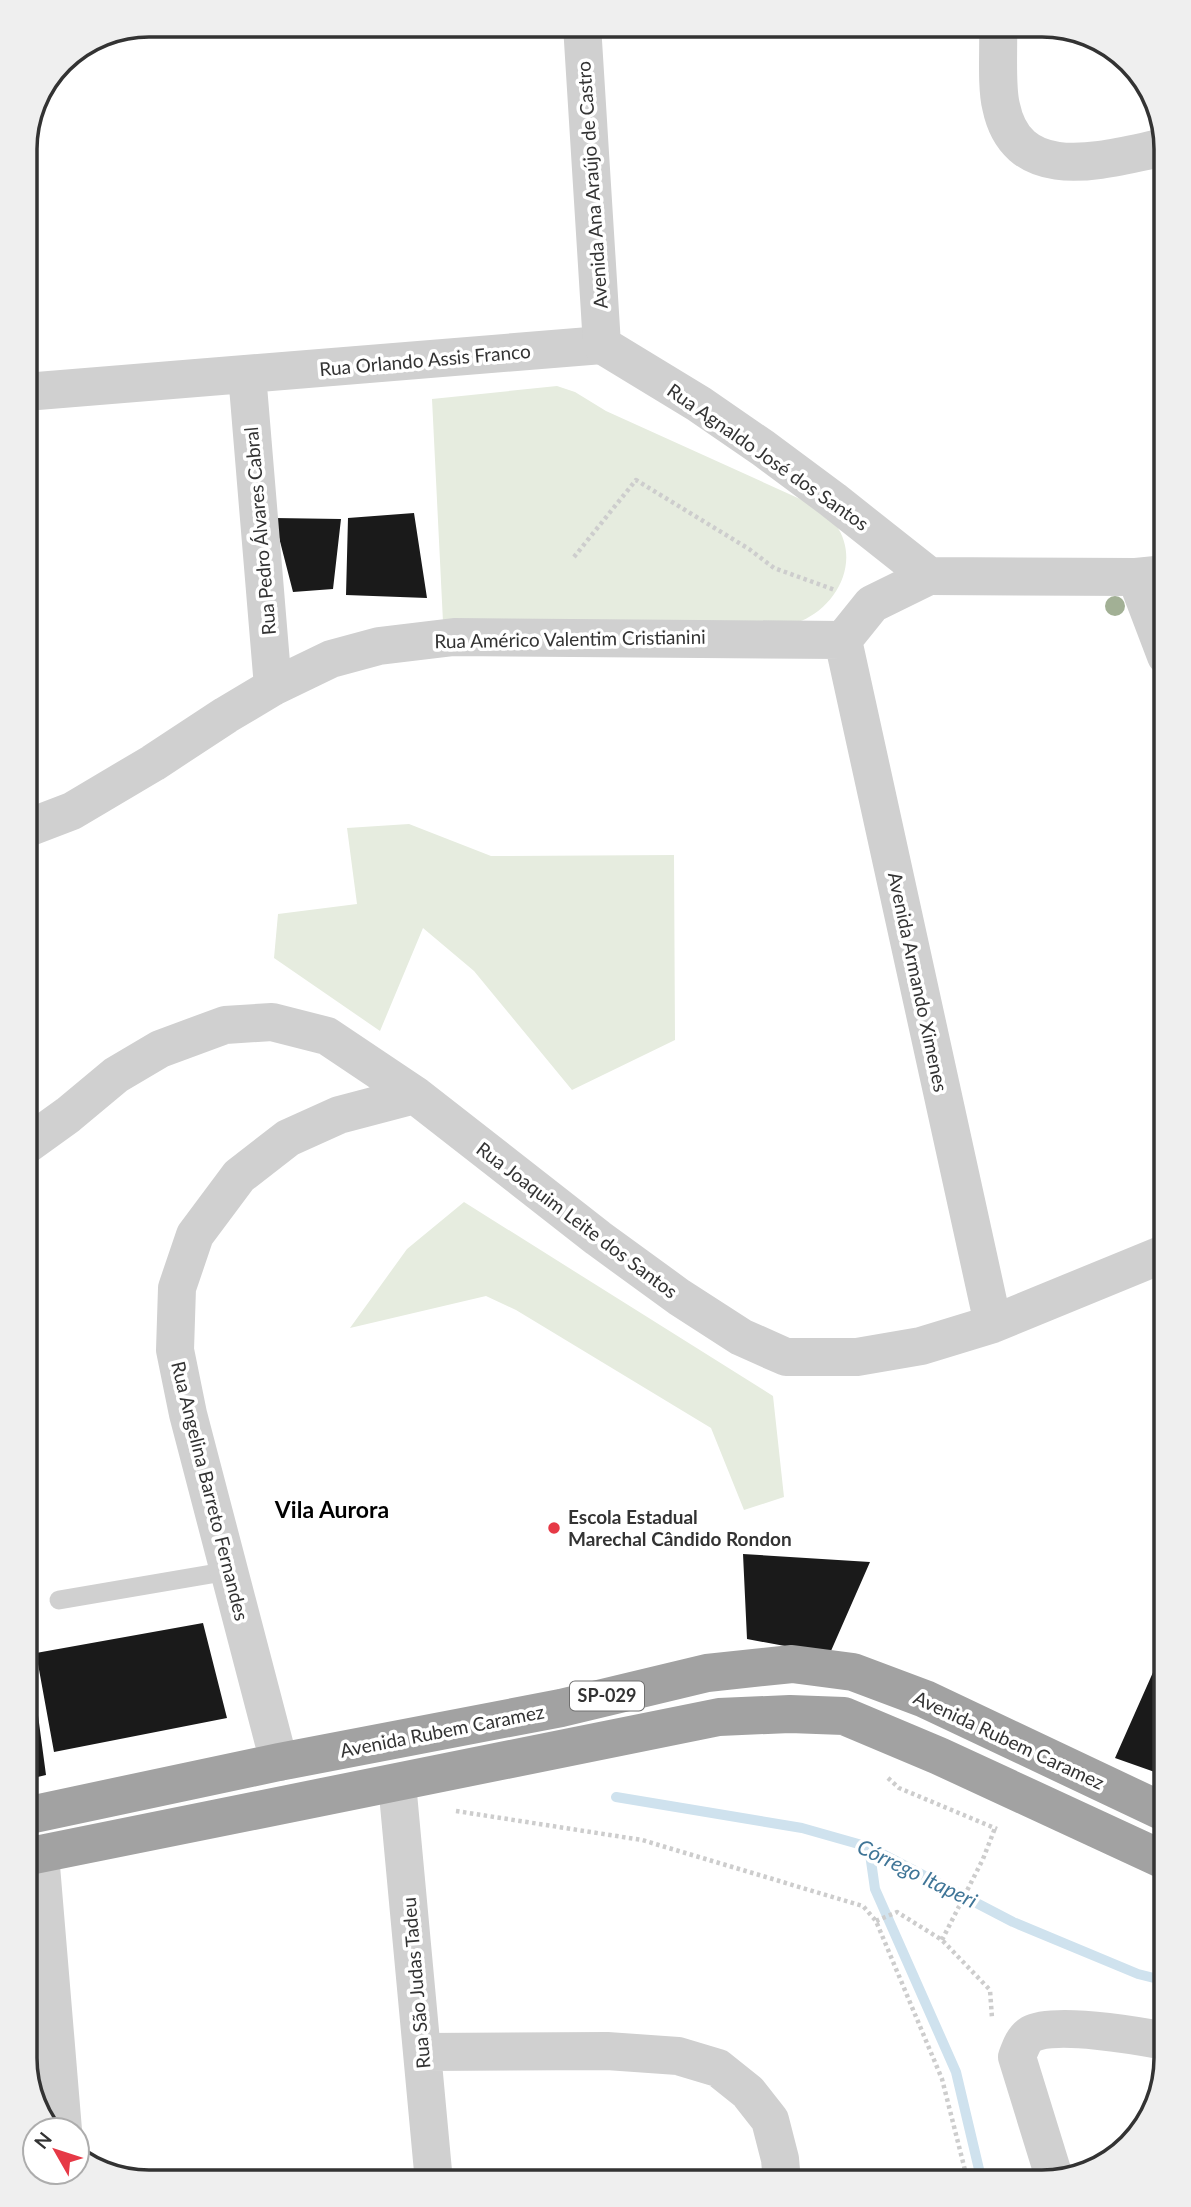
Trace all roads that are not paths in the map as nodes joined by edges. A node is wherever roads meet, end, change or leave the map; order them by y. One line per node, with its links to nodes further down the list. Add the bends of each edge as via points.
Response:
1 (583, 37): 4 (street, Avenida Ana Araújo de Castro)
2 (998, 37): 3 (street, via 1001,106 1015,140 1045,161 1077,163)
3 (1154, 149)
4 (602, 345): 5 (street, Rua Orlando Assis Franco); 8 (street, Rua Agnaldo José dos Santos, via 763,448)
5 (247, 374): 6 (street); 10 (street, Rua Pedro Álvares Cabral)
6 (37, 391)
7 (1151, 575): 8 (street)
8 (929, 576): 9 (street, via 872,604)
9 (844, 640): 10 (street, Rua Américo Valentim Cristianini, via 454,637 379,646 331,659); 15 (street, Avenida Armando Ximenes)
10 (274, 687): 11 (street, Rua Américo Valentim Cristianini, via 72,811)
11 (37, 824)
12 (415, 1095): 13 (street, Rua Joaquim Leite dos Santos, via 327,1035 272,1023 225,1026 160,1049 116,1075); 15 (street, Rua Joaquim Leite dos Santos, via 679,1297 740,1337 786,1357 857,1357 921,1346); 16 (street, Rua Angelina Barreto Fernandes, via 339,1115 288,1138 239,1176 195,1234 177,1287 175,1350)
13 (37, 1137)
14 (1154, 1258): 15 (street, Rua Joaquim Leite dos Santos)
15 (993, 1324)
16 (229, 1571): 17 (lane); 18 (street, Rua Angelina Barreto Fernandes)
17 (59, 1601)
18 (279, 1762): 20 (highway, Avenida Rubem Caramez / SP-029, via 561,1708 707,1673 792,1664 853,1672 925,1699); 21 (highway, Avenida Rubem Caramez / SP-029)
19 (397, 1783): 22 (highway, SP-029); 23 (highway, SP-029, via 719,1717 844,1716); 26 (street, Rua São Judas Tadeu)
20 (1154, 1808)
21 (37, 1813)
22 (37, 1855)
23 (1154, 1855)
24 (37, 1899): 27 (street)
25 (1154, 2038): 28 (street, via 1060,2029 1032,2034 1022,2043 1017,2057)
26 (424, 2052): 29 (street, Rua São Judas Tadeu); 30 (street, via 607,2051 678,2056 718,2068 748,2092 770,2120)
27 (62, 2116)
28 (1052, 2169)
29 (433, 2170)
30 (781, 2170)

